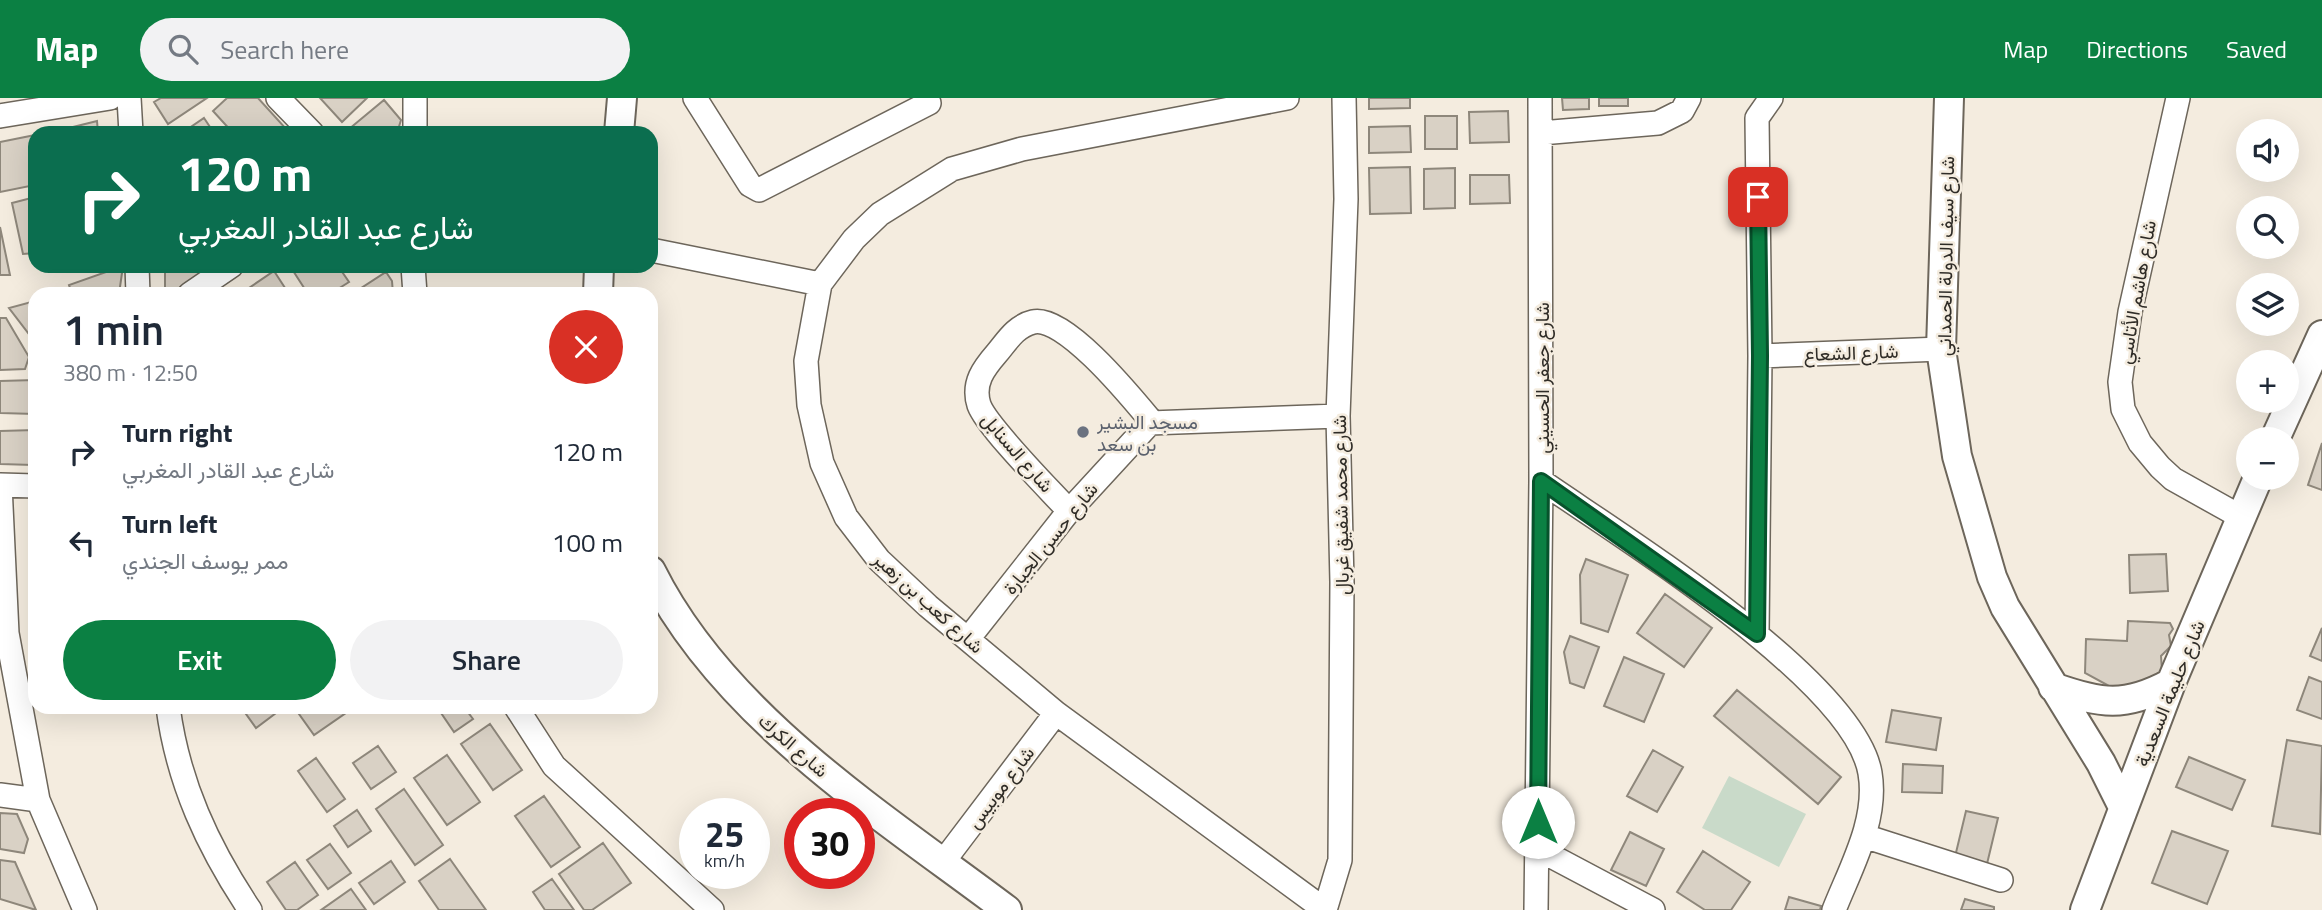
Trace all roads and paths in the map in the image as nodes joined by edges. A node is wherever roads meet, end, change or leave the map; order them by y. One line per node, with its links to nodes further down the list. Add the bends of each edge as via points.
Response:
1 (110, 98): 16 (street)
2 (130, 98): 17 (street)
3 (278, 98): 18 (street)
4 (415, 98): 19 (street)
5 (622, 98): 20 (street)
6 (633, 98): 21 (street)
7 (695, 98): 15 (street, via 750,185 759,190)
8 (1287, 98): 25 (street, شارع كعب بن زهير, via 1085,135 952,169 880,214)
9 (1345, 98): 30 (street, شارع محمد شفيق غربال)
10 (1540, 98): 22 (street, شارع جعفر الحسيني)
11 (1689, 98): 22 (street, via 1682,111 1658,123)
12 (1770, 98): 29 (street, via 1757,118)
13 (1949, 98): 28 (street, شارع سيف الدولة الحمداني)
14 (2178, 98): 38 (street, شارع هاشم الأتاسي, via 2130,312 2120,382 2123,409 2140,443 2160,467)
15 (929, 103)
16 (0, 116)
17 (131, 126)
18 (305, 126)
19 (415, 126)
20 (620, 126)
21 (621, 126)
22 (1541, 133): 33 (street, شارع جعفر الحسيني)
23 (658, 251): 25 (street)
24 (221, 273): 26 (street)
25 (820, 284): 42 (street, شارع كعب بن زهير, via 806,361 809,405 832,489 878,560)
26 (200, 287)
27 (2322, 335): 32 (street)
28 (1941, 349): 29 (street, شارع الشعاع); 44 (street, شارع سيف الدولة الحمداني, via 1957,456 1992,577)
29 (1760, 356): 41 (street)
30 (1338, 416): 31 (street); 59 (street, شارع محمد شفيق غربال, via 1340,860)
31 (1152, 422): 37 (street, شارع حسن الجبارة); 37 (street, شارع السنابل, via 1057,325 1042,321 1018,328 982,370 978,398 985,416)
32 (2280, 427)
33 (1541, 481): 41 (street); 52 (street, شارع جعفر الحسيني)
34 (0, 485): 35 (street); 40 (street)
35 (28, 486)
36 (2253, 490): 38 (street, شارع حليمة السعدية)
37 (1069, 511): 42 (street, شارع حسن الجبارة)
38 (2241, 517): 43 (street, شارع حليمة السعدية)
39 (658, 583): 53 (street, شارع الكرك, via 753,710 842,788)
40 (4, 633): 49 (street)
41 (1757, 634): 51 (street, via 1826,698 1863,748 1871,796)
42 (968, 639): 45 (street, شارع كعب بن زهير)
43 (2171, 683): 44 (street, via 2149,695 2106,703); 50 (street, شارع حليمة السعدية)
44 (2053, 687): 50 (street, شارع سيف الدولة الحمداني)
45 (1056, 713): 53 (street, شارع موبيس); 59 (street, شارع كعب بن زهير)
46 (169, 714): 56 (street, via 189,798 222,868)
47 (521, 714): 57 (street, via 554,766)
48 (0, 795): 49 (street)
49 (38, 800): 55 (street)
50 (2123, 807): 63 (street, شارع حليمة السعدية)
51 (1864, 836): 54 (street); 62 (street)
52 (1538, 849): 60 (street, شارع جعفر الحسيني); 61 (street)
53 (943, 862): 58 (street, شارع الكرك)
54 (2001, 880)
55 (85, 910)
56 (250, 910)
57 (712, 910)
58 (1007, 910)
59 (1325, 910)
60 (1536, 910)
61 (1653, 910)
62 (1835, 910)
63 (2085, 910)

